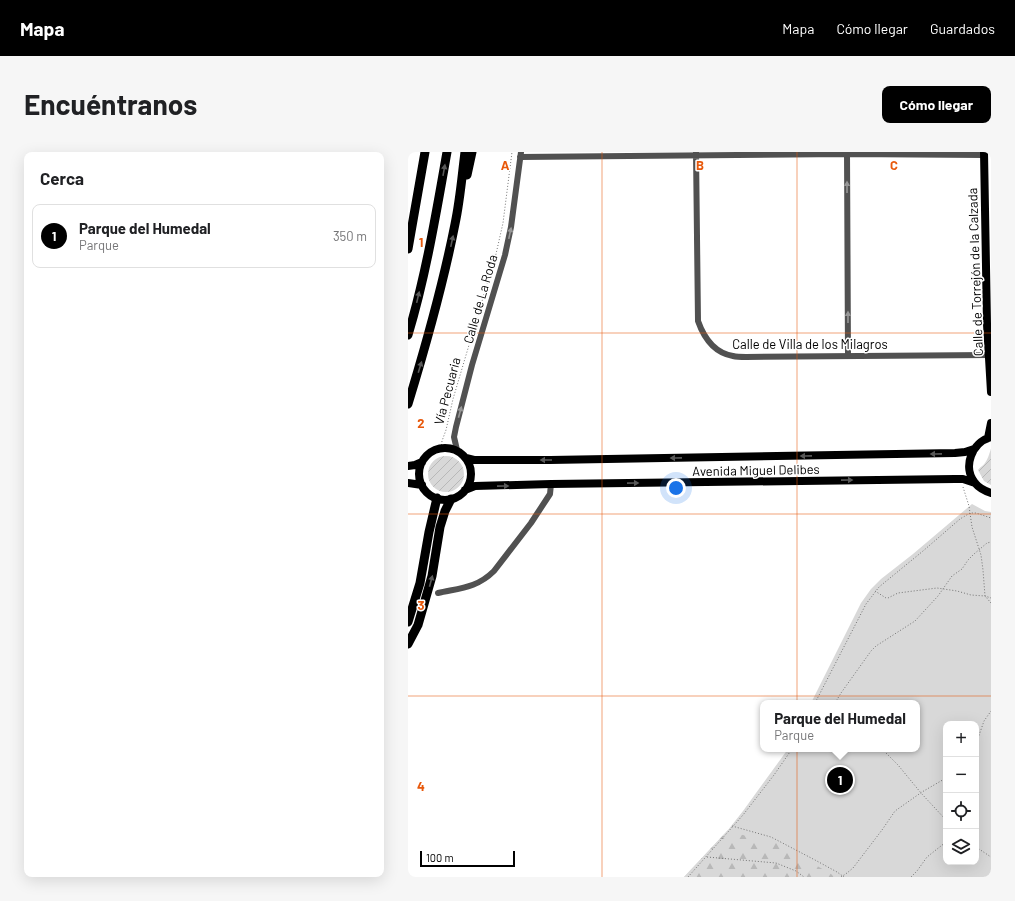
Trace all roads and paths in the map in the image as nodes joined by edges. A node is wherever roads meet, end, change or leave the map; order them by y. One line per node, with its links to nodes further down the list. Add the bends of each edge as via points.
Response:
1 (425, 152): 12 (highway)
2 (447, 152): 13 (highway, one-way to 2, via 431,244)
3 (465, 152): 11 (highway)
4 (472, 152): 11 (highway)
5 (512, 152): 20 (path, Vía Pecuaria, via 503,223 496,254)
6 (847, 153): 7 (street); 10 (street); 15 (street, one-way to 6)
7 (984, 153): 14 (main road, Calle de Torrejón de la Calzada)
8 (520, 154): 9 (street); 22 (street, Calle de La Roda, one-way to 8, via 456,427 505,255)
9 (586, 154): 10 (street)
10 (696, 154): 15 (street, Calle de Villa de los Milagros, via 698,321 706,338 723,353 733,356)
11 (456, 223): 17 (highway, one-way to 11, via 426,345)
12 (408, 249)
13 (408, 335)
14 (989, 354): 15 (street, Calle de Villa de los Milagros); 16 (main road, Calle de Torrejón de la Calzada)
15 (848, 356)
16 (991, 392)
17 (408, 404)
18 (991, 423): 19 (main road)
19 (989, 438): 21 (main road)
20 (441, 448): 22 (main road); 24 (main road, via 427,455)
21 (974, 449): 23 (main road, Avenida Miguel Delibes, one-way to 23, via 939,454 550,460); 27 (main road, via 969,462)
22 (456, 450): 23 (main road)
23 (466, 458): 31 (main road, via 470,464 471,478)
24 (422, 462): 25 (main road); 29 (main road, via 419,473)
25 (408, 466)
26 (408, 482): 29 (main road)
27 (975, 483): 28 (main road, Avenida Miguel Delibes, one-way to 27, via 955,479); 32 (main road, via 982,490)
28 (551, 484): 31 (main road, Avenida Miguel Delibes, one-way to 28, via 475,486); 41 (street, via 550,494 531,523 487,577 474,585)
29 (422, 485): 33 (main road)
30 (963, 487): 35 (path)
31 (465, 490): 34 (main road)
32 (991, 493)
33 (437, 498): 34 (main road); 45 (highway, via 420,583)
34 (451, 499): 46 (highway, one-way to 34, via 418,624 432,576 440,527)
35 (970, 513): 36 (path); 38 (path); 40 (path)
36 (991, 518)
37 (991, 542): 38 (path)
38 (979, 550): 39 (path); 42 (path)
39 (942, 588): 40 (path, via 907,591 888,598); 42 (path); 48 (path, via 938,596 914,621 871,651)
40 (875, 591): 47 (path)
41 (438, 593)
42 (985, 596): 43 (path); 44 (path)
43 (991, 598)
44 (991, 604)
45 (408, 622)
46 (408, 644)
47 (817, 700)
48 (837, 700)
49 (991, 711): 50 (path)
50 (979, 735)
51 (790, 752): 56 (path)
52 (885, 752): 54 (path)
53 (943, 780): 54 (path)
54 (921, 793): 55 (path); 63 (path, via 895,811 853,868)
55 (943, 817)
56 (732, 826): 59 (path); 63 (path, via 771,837)
57 (943, 844): 64 (path, via 927,857)
58 (979, 849): 60 (path)
59 (706, 857): 61 (path); 62 (path, via 776,863)
60 (991, 857)
61 (688, 877)
62 (804, 877)
63 (842, 877)
64 (911, 877)

